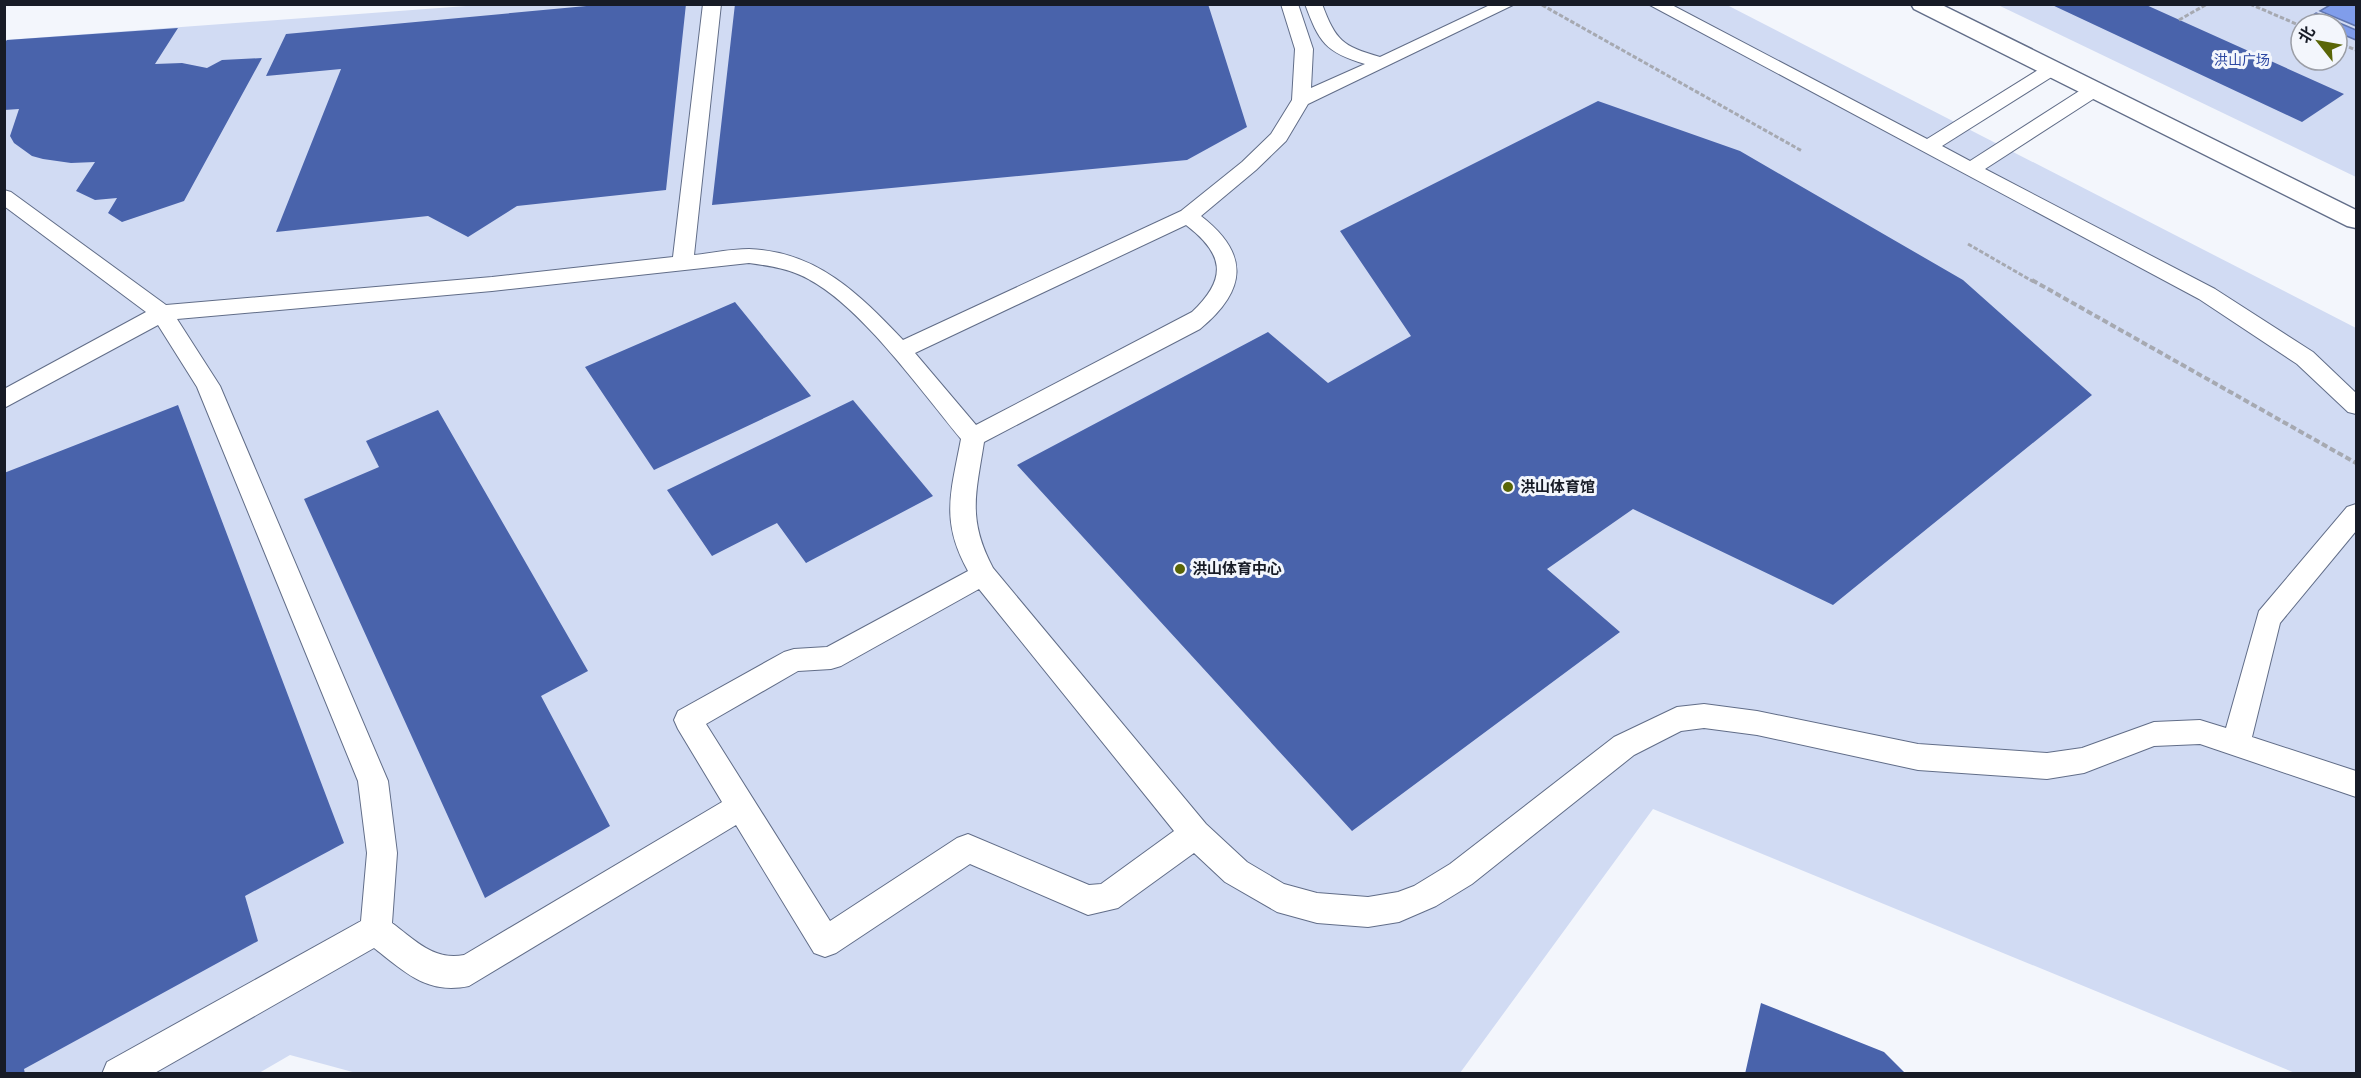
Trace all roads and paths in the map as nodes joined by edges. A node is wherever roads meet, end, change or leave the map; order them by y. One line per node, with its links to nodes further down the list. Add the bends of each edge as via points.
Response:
1 (712, 4): 23 (lane)
2 (1290, 4): 15 (lane, via 1304,49)
3 (1313, 4): 12 (lane, via 1329,43)
4 (1507, 4): 12 (lane)
5 (1542, 4): 17 (path)
6 (1656, 4): 16 (lane)
7 (1922, 4): 13 (main road)
8 (2207, 4): 10 (path)
9 (2250, 4): 11 (path)
10 (2179, 20)
11 (2289, 21)
12 (1382, 63): 15 (lane)
13 (2052, 69): 14 (main road); 16 (lane)
14 (2094, 90): 18 (lane); 21 (main road)
15 (1301, 100): 20 (lane, via 1279,137)
16 (1927, 147): 18 (lane)
17 (1802, 151)
18 (1970, 170): 27 (lane, via 2207,294 2305,358)
19 (4, 196): 24 (lane)
20 (1188, 216): 25 (lane); 28 (lane, via 1212,236 1224,253 1227,276 1212,306 1192,324)
21 (2356, 220)
22 (1968, 244): 29 (path)
23 (683, 261): 24 (lane, via 492,284); 25 (lane, via 768,257 807,269 842,288)
24 (162, 313): 26 (lane); 36 (lane, via 208,386 373,781 382,853)
25 (900, 351): 28 (lane)
26 (4, 400)
27 (2356, 406)
28 (973, 437): 31 (lane, via 963,526)
29 (2356, 463)
30 (2356, 514): 32 (lane, via 2268,619)
31 (983, 575): 34 (lane, via 831,658 794,660 688,720); 35 (lane)
32 (2236, 744): 33 (lane); 35 (lane, via 2184,731 2126,742 2084,760 2047,766 1918,757 1757,723 1704,716 1677,719 1624,746 1461,873 1425,896 1399,907 1368,912 1317,908 1277,897 1236,872)
33 (2356, 784)
34 (742, 806): 35 (lane, via 825,942 968,848 1088,900 1107,898); 36 (lane, via 469,970 450,974 424,966)
35 (1195, 834)
36 (376, 930): 37 (lane)
37 (119, 1074)

